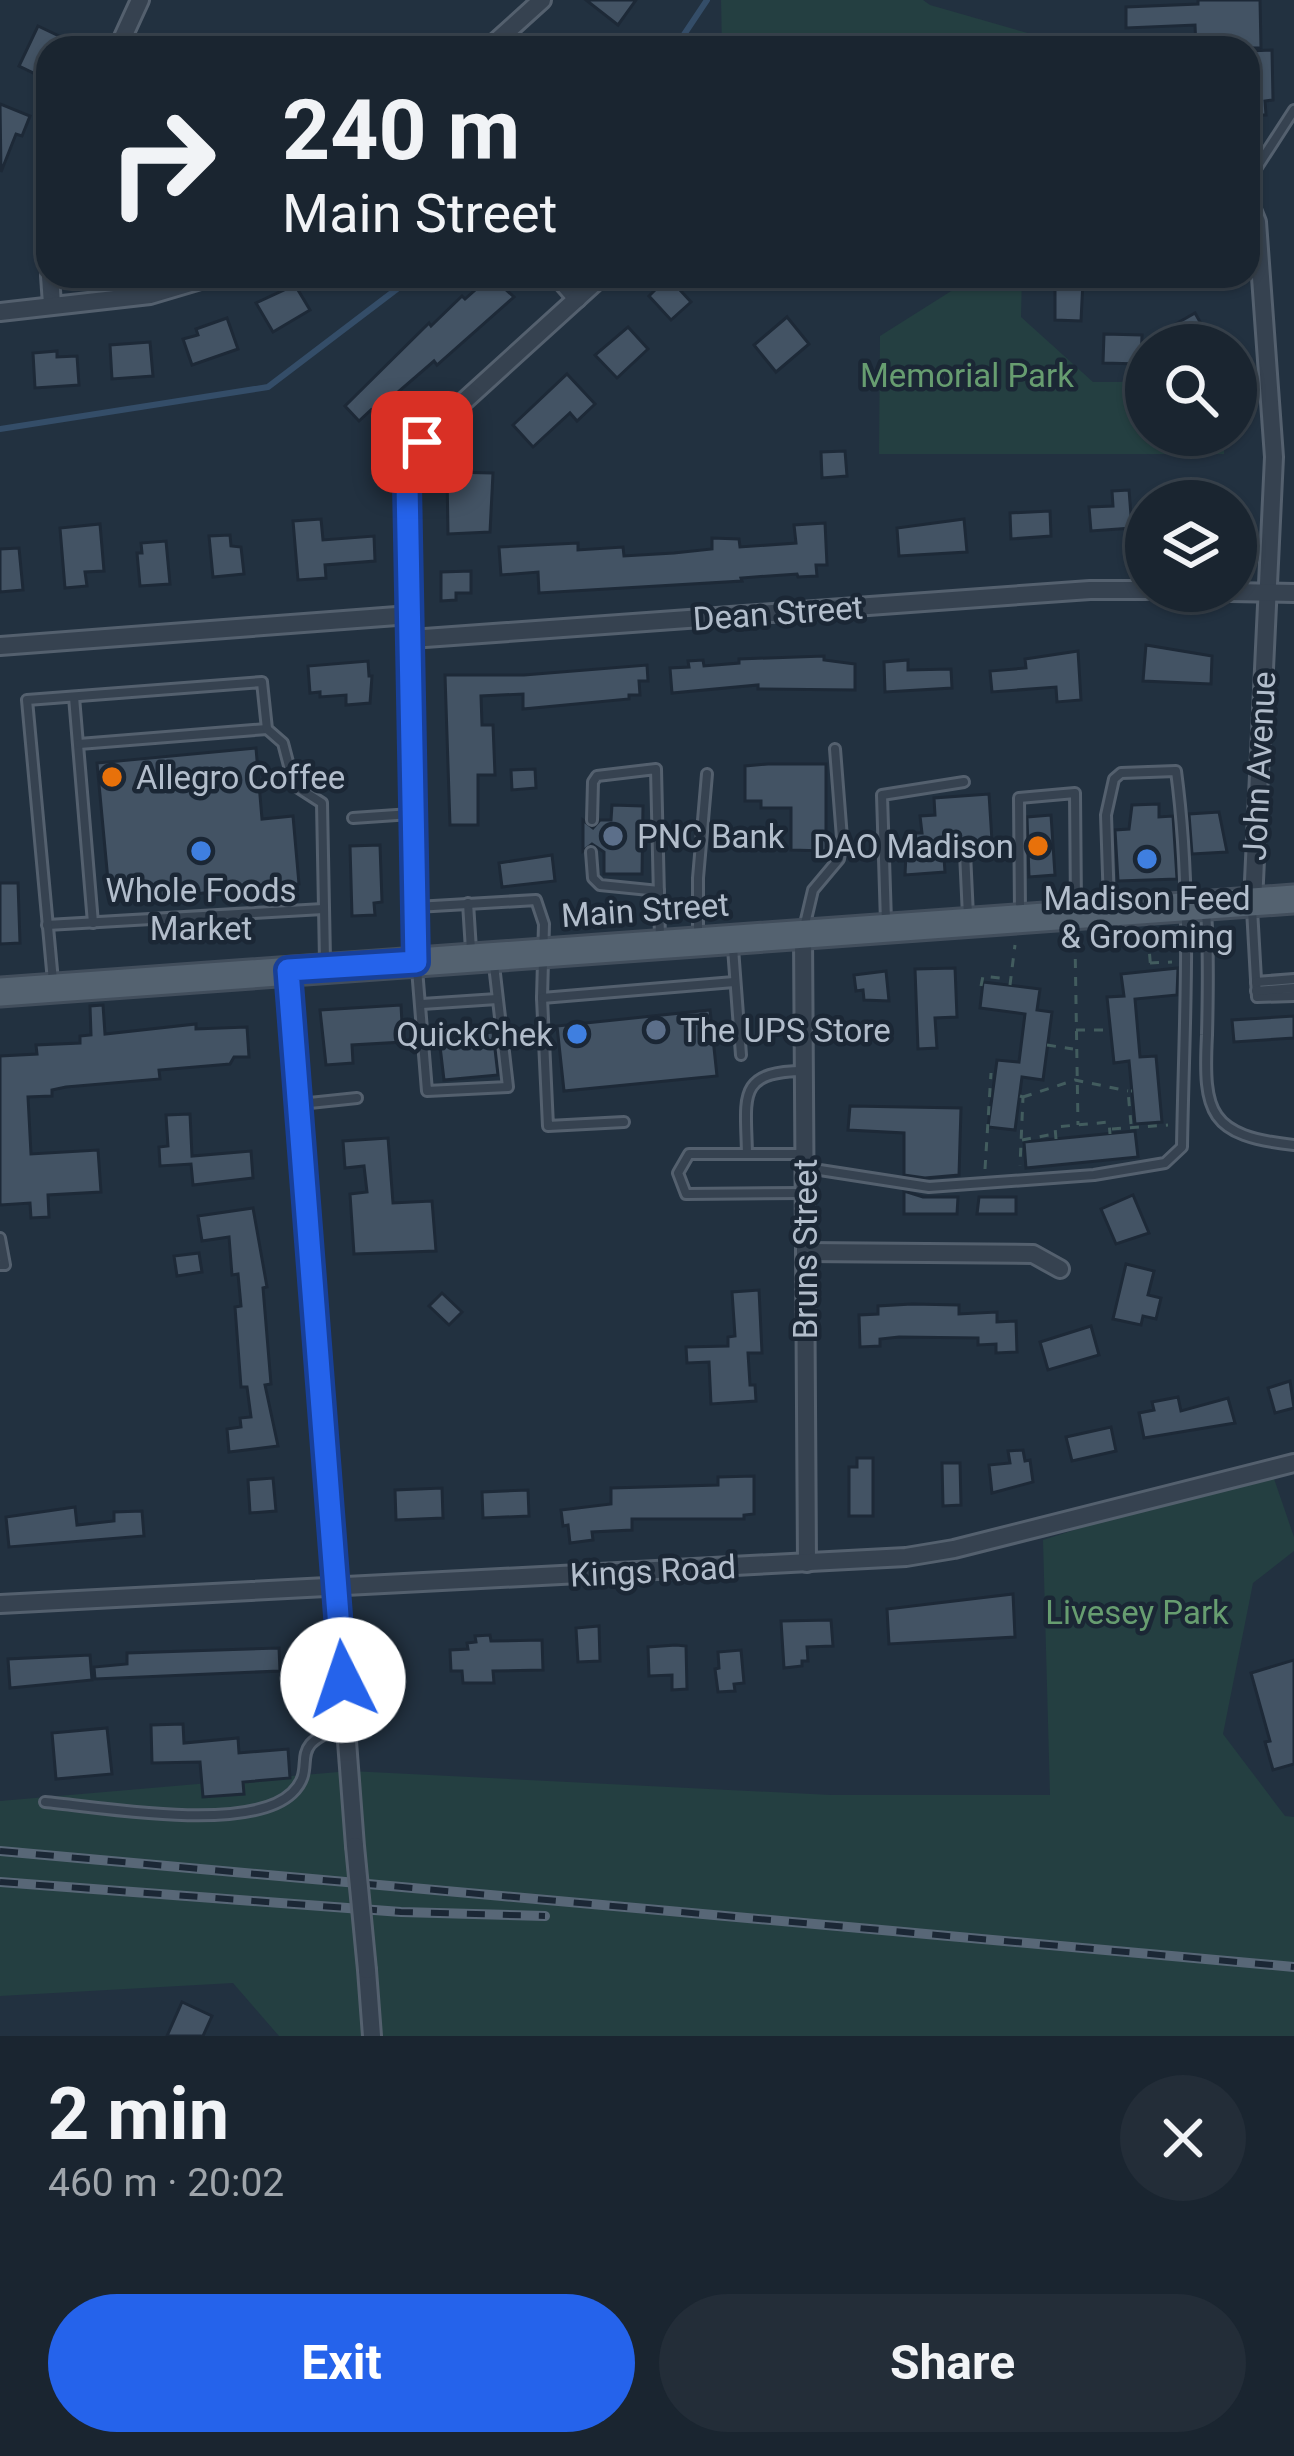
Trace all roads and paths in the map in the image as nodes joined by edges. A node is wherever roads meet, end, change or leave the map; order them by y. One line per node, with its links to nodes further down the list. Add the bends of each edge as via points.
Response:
1 (140, 0): 3 (street)
2 (534, 3): 4 (street)
3 (124, 36)
4 (501, 36)
5 (1294, 110): 6 (lane)
6 (1260, 163)
7 (1260, 258): 17 (street, John Avenue, via 1274,427)
8 (51, 288): 13 (street)
9 (176, 288): 13 (street)
10 (567, 288): 12 (street)
11 (589, 288): 12 (street)
12 (577, 299): 19 (street, via 422,442 407,484)
13 (52, 304): 14 (street)
14 (0, 312)
15 (1125, 590): 20 (street, Dean Street)
16 (1257, 593): 17 (street)
17 (1267, 593): 18 (street); 35 (street, John Avenue)
18 (1294, 593)
19 (410, 615): 20 (street); 21 (street)
20 (411, 640): 28 (street)
21 (0, 646)
22 (74, 697): 23 (lane, via 262,682); 24 (lane); 43 (lane, via 27,700)
23 (267, 729): 24 (lane); 39 (lane, via 283,742 294,785 322,803)
24 (79, 744): 41 (lane)
25 (835, 749): 48 (lane, via 842,838 832,872 813,890)
26 (707, 774): 50 (lane)
27 (964, 782): 45 (lane, via 883,795)
28 (411, 814): 29 (lane); 37 (street)
29 (353, 818)
30 (592, 820): 33 (lane, via 600,774 656,770)
31 (591, 852): 33 (lane, via 600,885)
32 (965, 853): 42 (lane)
33 (659, 891): 51 (lane)
34 (1294, 899): 35 (main road, Main Street)
35 (1253, 902): 38 (main road, Main Street); 62 (lane)
36 (468, 903): 37 (lane); 52 (lane, via 536,900); 53 (lane)
37 (414, 907): 55 (street)
38 (1197, 907): 40 (main road, Main Street); 40 (lane, via 1176,771 1121,773 1106,814); 54 (lane); 84 (lane, via 1209,1103 1244,1138)
39 (323, 909): 41 (lane); 57 (lane)
40 (1110, 913): 44 (main road, Main Street)
41 (93, 923): 43 (lane)
42 (968, 923): 45 (main road, Main Street); 46 (main road, Main Street)
43 (47, 925): 63 (lane)
44 (1076, 927): 46 (main road, Main Street); 46 (lane, via 1075,794 1018,798); 69 (path)
45 (886, 930): 48 (main road, Main Street)
46 (1018, 932): 61 (path, via 1011,982 983,976)
47 (1148, 934): 56 (path)
48 (803, 935): 49 (main road, Main Street); 74 (street, Bruns Street)
49 (733, 941): 50 (main road, Main Street); 60 (lane)
50 (698, 944): 51 (main road, Main Street)
51 (660, 946): 52 (main road, Main Street)
52 (544, 953): 53 (main road, Main Street); 66 (lane)
53 (482, 957): 55 (main road, Main Street); 67 (lane)
54 (1188, 961): 56 (path); 81 (lane)
55 (416, 962): 57 (main road, Main Street); 68 (lane)
56 (1150, 963): 59 (path)
57 (326, 968): 58 (main road, Main Street)
58 (288, 970): 63 (main road, Main Street); 78 (street)
59 (1151, 971)
60 (734, 982): 66 (lane); 73 (lane)
61 (981, 986)
62 (1256, 987): 64 (lane); 64 (lane, via 1257,997)
63 (53, 988): 65 (main road, Main Street)
64 (1294, 988)
65 (0, 992)
66 (542, 998): 79 (lane, via 548,1126)
67 (497, 999): 68 (lane); 68 (lane, via 508,1087 427,1091)
68 (422, 1004)
69 (1074, 1030): 70 (path); 72 (path)
70 (1111, 1030)
71 (1048, 1046): 72 (path)
72 (1074, 1049): 76 (path)
73 (741, 1055)
74 (806, 1071): 85 (lane, via 772,1071 746,1094); 86 (street, Bruns Street)
75 (991, 1073): 88 (path)
76 (1075, 1080): 80 (path); 82 (path, via 1130,1091); 83 (path, via 1021,1097)
77 (357, 1098): 78 (lane)
78 (299, 1104): 96 (street)
79 (624, 1122)
80 (1078, 1125): 82 (path); 83 (path, via 1055,1127 1056,1137)
81 (1183, 1125): 82 (path); 87 (lane, via 1182,1147 1165,1163)
82 (1131, 1126)
83 (1020, 1140): 87 (path)
84 (1294, 1144)
85 (747, 1154): 86 (lane); 89 (lane, via 689,1154 679,1184 686,1194)
86 (805, 1161): 88 (lane, via 929,1187); 89 (street, Bruns Street)
87 (1020, 1180): 88 (lane)
88 (985, 1183)
89 (805, 1193): 91 (street, Bruns Street)
90 (0, 1238): 92 (lane)
91 (805, 1252): 93 (street, via 1033,1254); 95 (street, Bruns Street)
92 (0, 1264)
93 (1060, 1269)
94 (1294, 1462): 95 (street, Kings Road, via 954,1549)
95 (807, 1563): 96 (street, Kings Road)
96 (337, 1586): 97 (street, Kings Road); 98 (street)
97 (0, 1604)
98 (346, 1726): 99 (lane, via 308,1744 300,1781 270,1806 214,1816); 100 (street, bridge)
99 (45, 1802)
100 (372, 2036)

